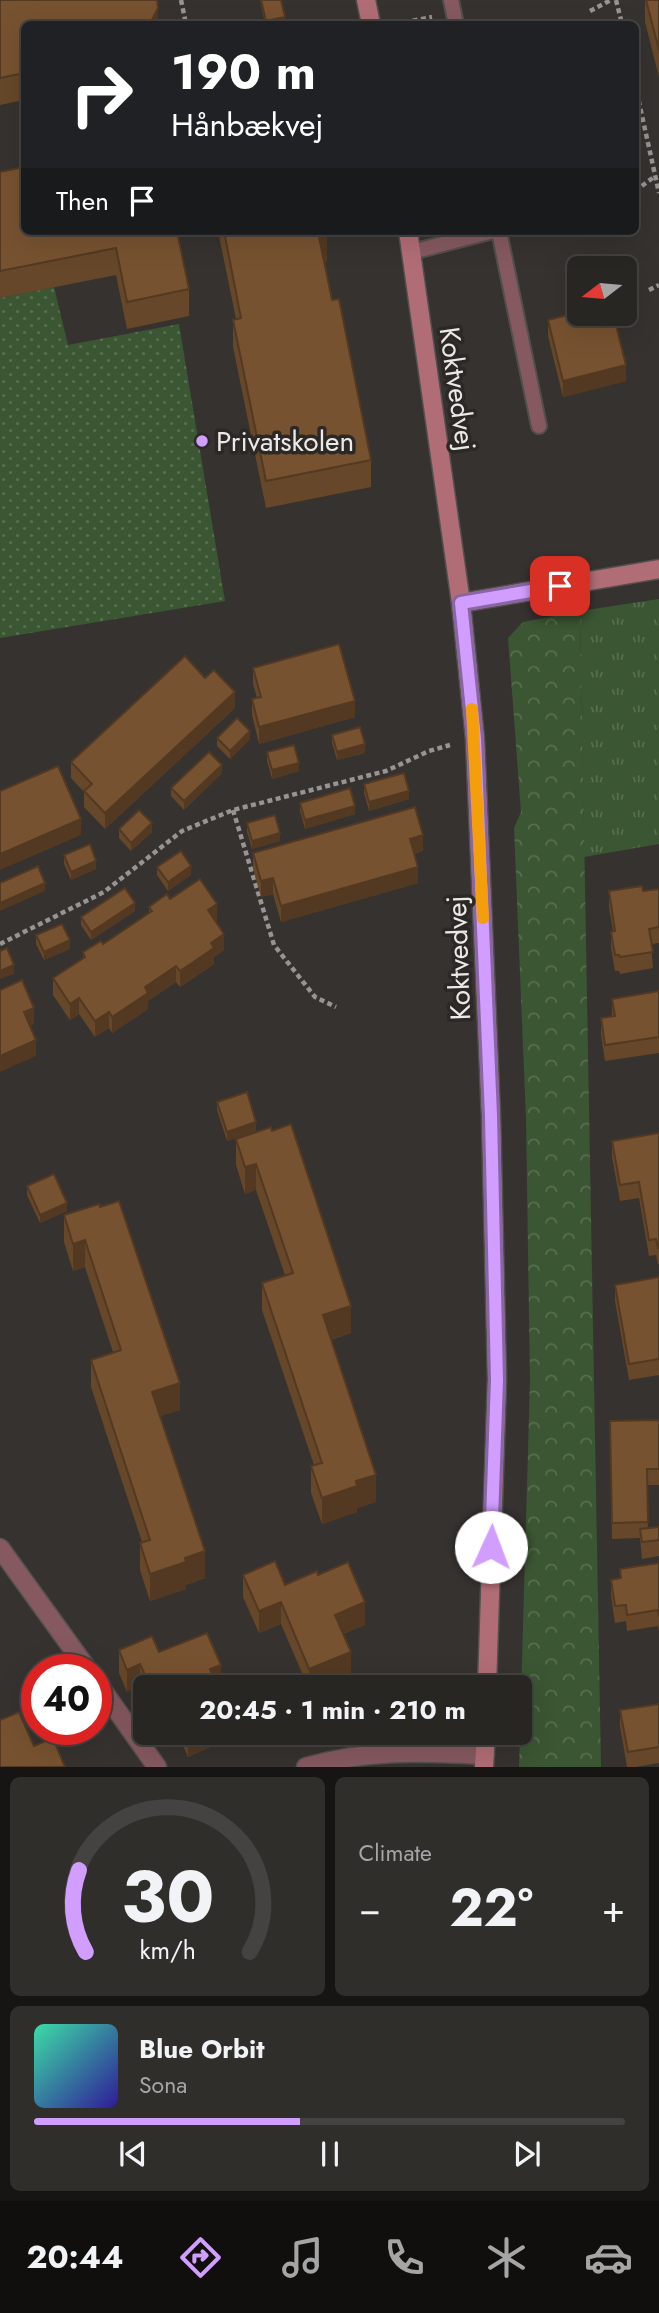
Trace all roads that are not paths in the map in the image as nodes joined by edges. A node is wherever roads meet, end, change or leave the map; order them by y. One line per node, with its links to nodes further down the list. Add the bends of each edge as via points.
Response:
1 (366, 0): 2 (street)
2 (370, 21)
3 (409, 235): 6 (street, Koktvedvej)
4 (478, 235): 6 (lane)
5 (500, 235): 7 (lane)
6 (412, 252): 9 (street, Koktvedvej)
7 (539, 426)
8 (659, 569): 9 (street)
9 (461, 603): 12 (street, Koktvedvej, via 475,739 491,1116 496,1366)
10 (0, 1548): 11 (street)
11 (76, 1654)
12 (487, 1675)
13 (112, 1704): 15 (street)
14 (485, 1761): 16 (street, via 397,1751 336,1758)
15 (157, 1767)
16 (306, 1767)

